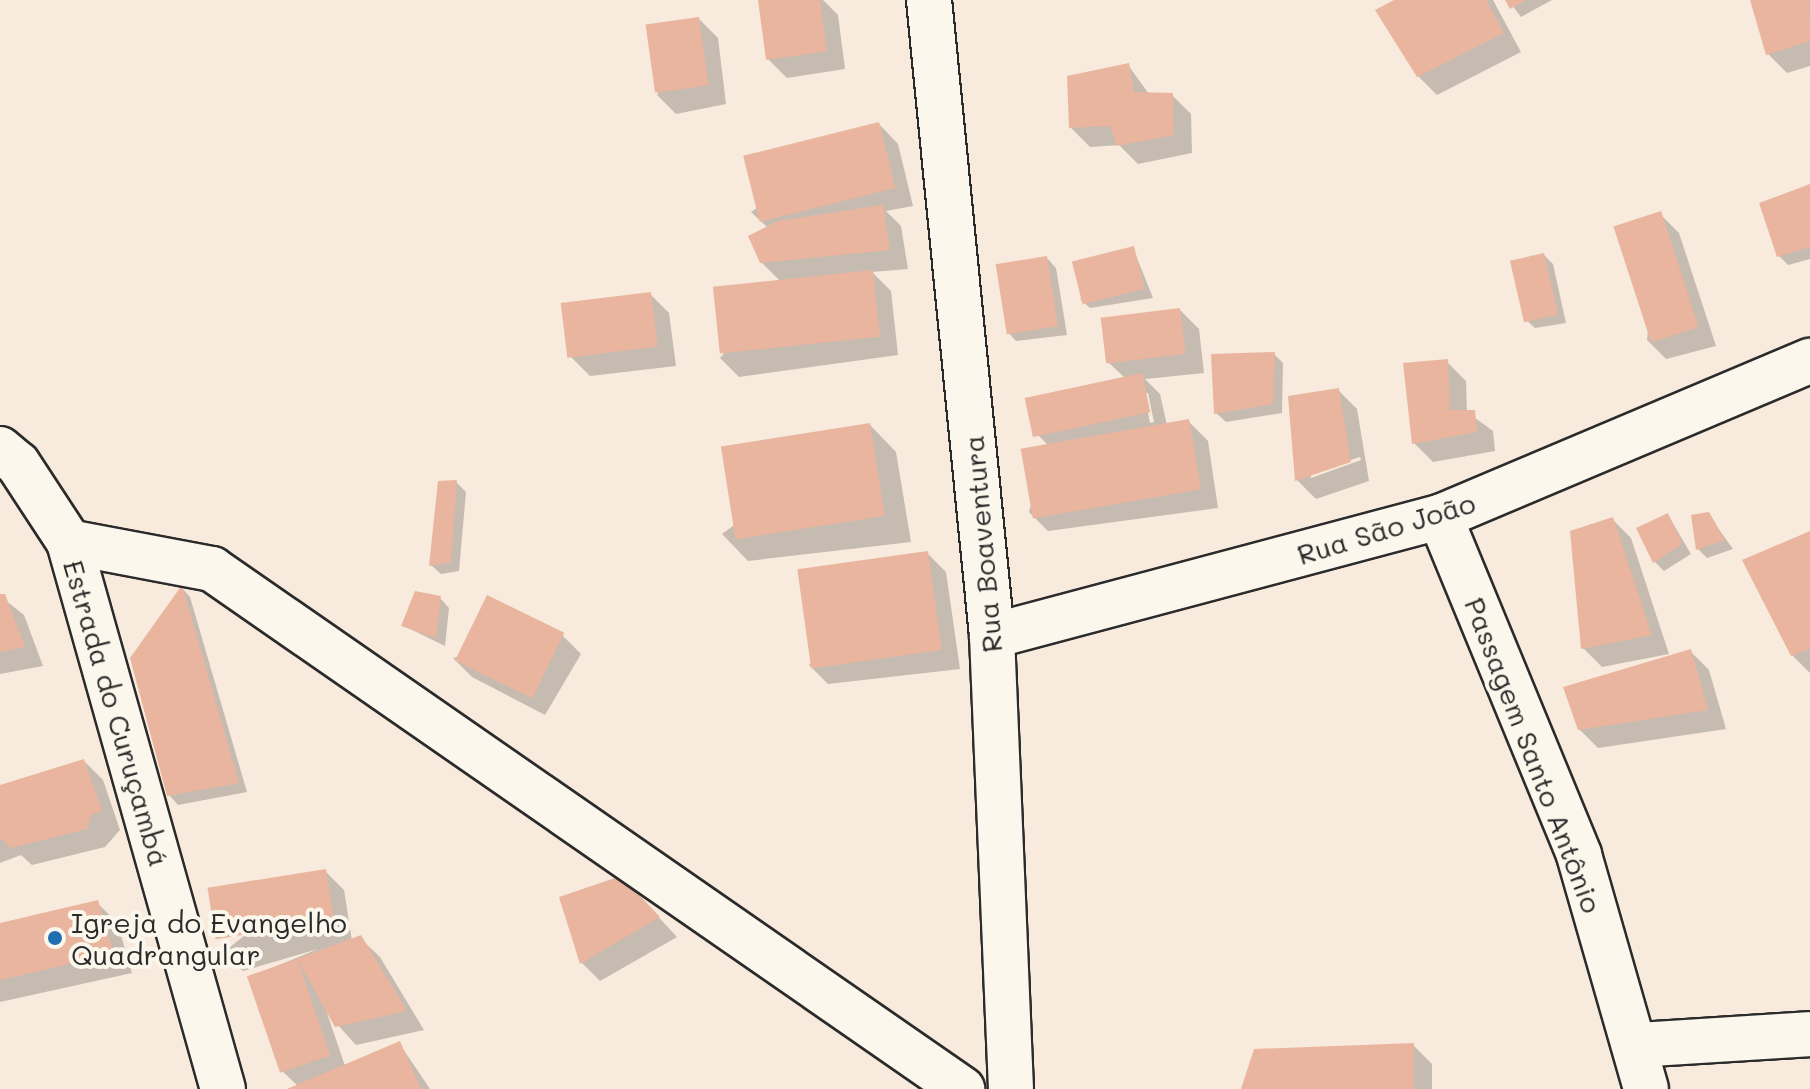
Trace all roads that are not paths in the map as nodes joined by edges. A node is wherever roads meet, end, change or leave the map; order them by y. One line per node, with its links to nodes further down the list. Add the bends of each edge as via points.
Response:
1 (929, 0): 6 (street, Rua Boaventura)
2 (1810, 361): 4 (street, Rua São João)
3 (0, 449): 5 (street, Estrada do Curuçambá, via 18,464)
4 (1440, 517): 6 (street, Rua São João); 8 (street, Passagem Santo Antônio, via 1579,855)
5 (69, 542): 9 (street, Estrada do Curuçambá); 10 (street, via 212,569)
6 (992, 636): 11 (street, Rua Boaventura)
7 (1810, 1034): 8 (street)
8 (1637, 1045): 12 (street, Passagem Santo Antônio)
9 (223, 1089)
10 (962, 1089)
11 (1011, 1089)
12 (1646, 1089)

